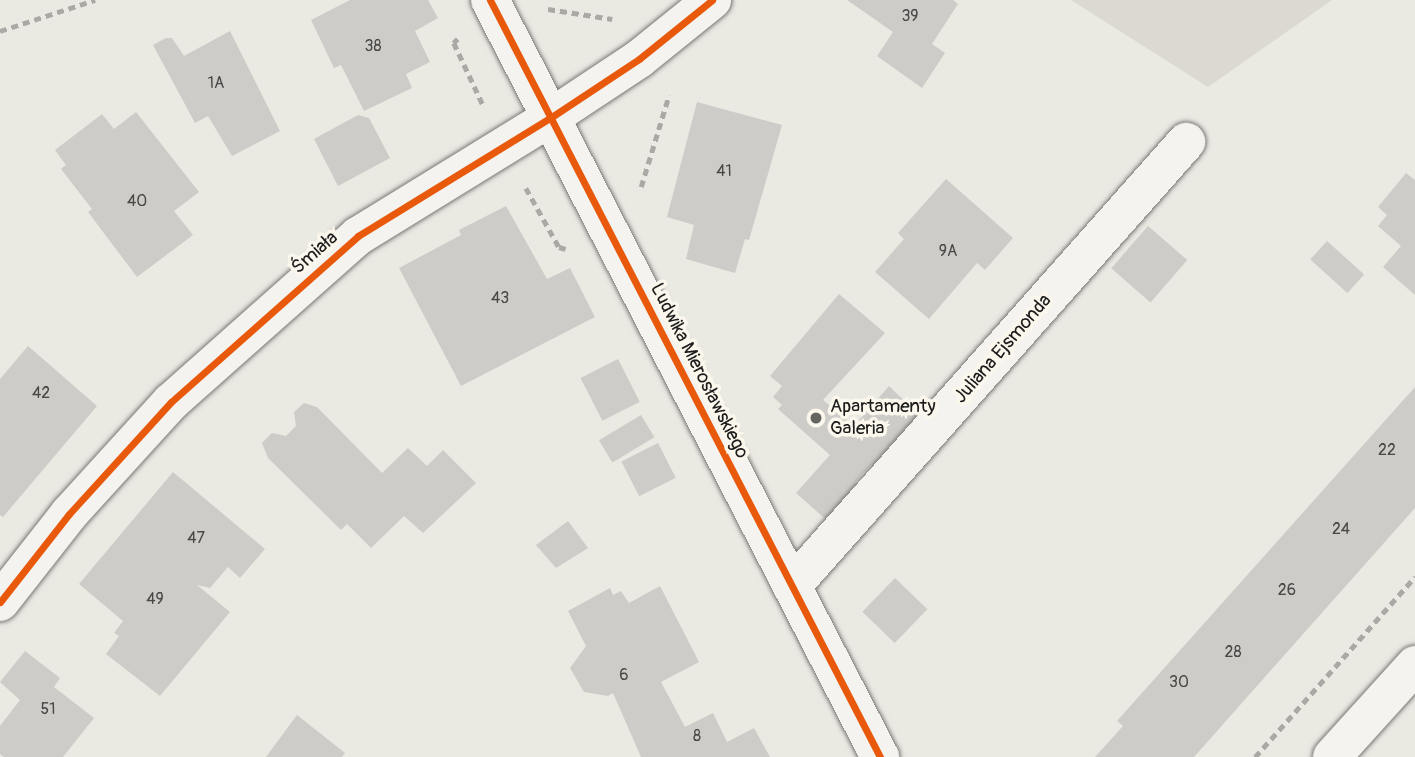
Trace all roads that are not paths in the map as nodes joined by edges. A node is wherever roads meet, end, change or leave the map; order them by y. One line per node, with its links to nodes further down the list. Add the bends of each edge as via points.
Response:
1 (490, 0): 3 (street, Ludwika Mierosławskiego)
2 (712, 0): 3 (street, Śmiała, via 639,59)
3 (550, 118): 5 (street, Ludwika Mierosławskiego); 6 (street, Śmiała, via 358,236 268,315 171,402 69,514)
4 (1185, 142): 5 (street, Juliana Ejsmonda)
5 (792, 586): 8 (street, Ludwika Mierosławskiego)
6 (0, 602)
7 (1415, 665): 9 (street)
8 (880, 757)
9 (1332, 757)

